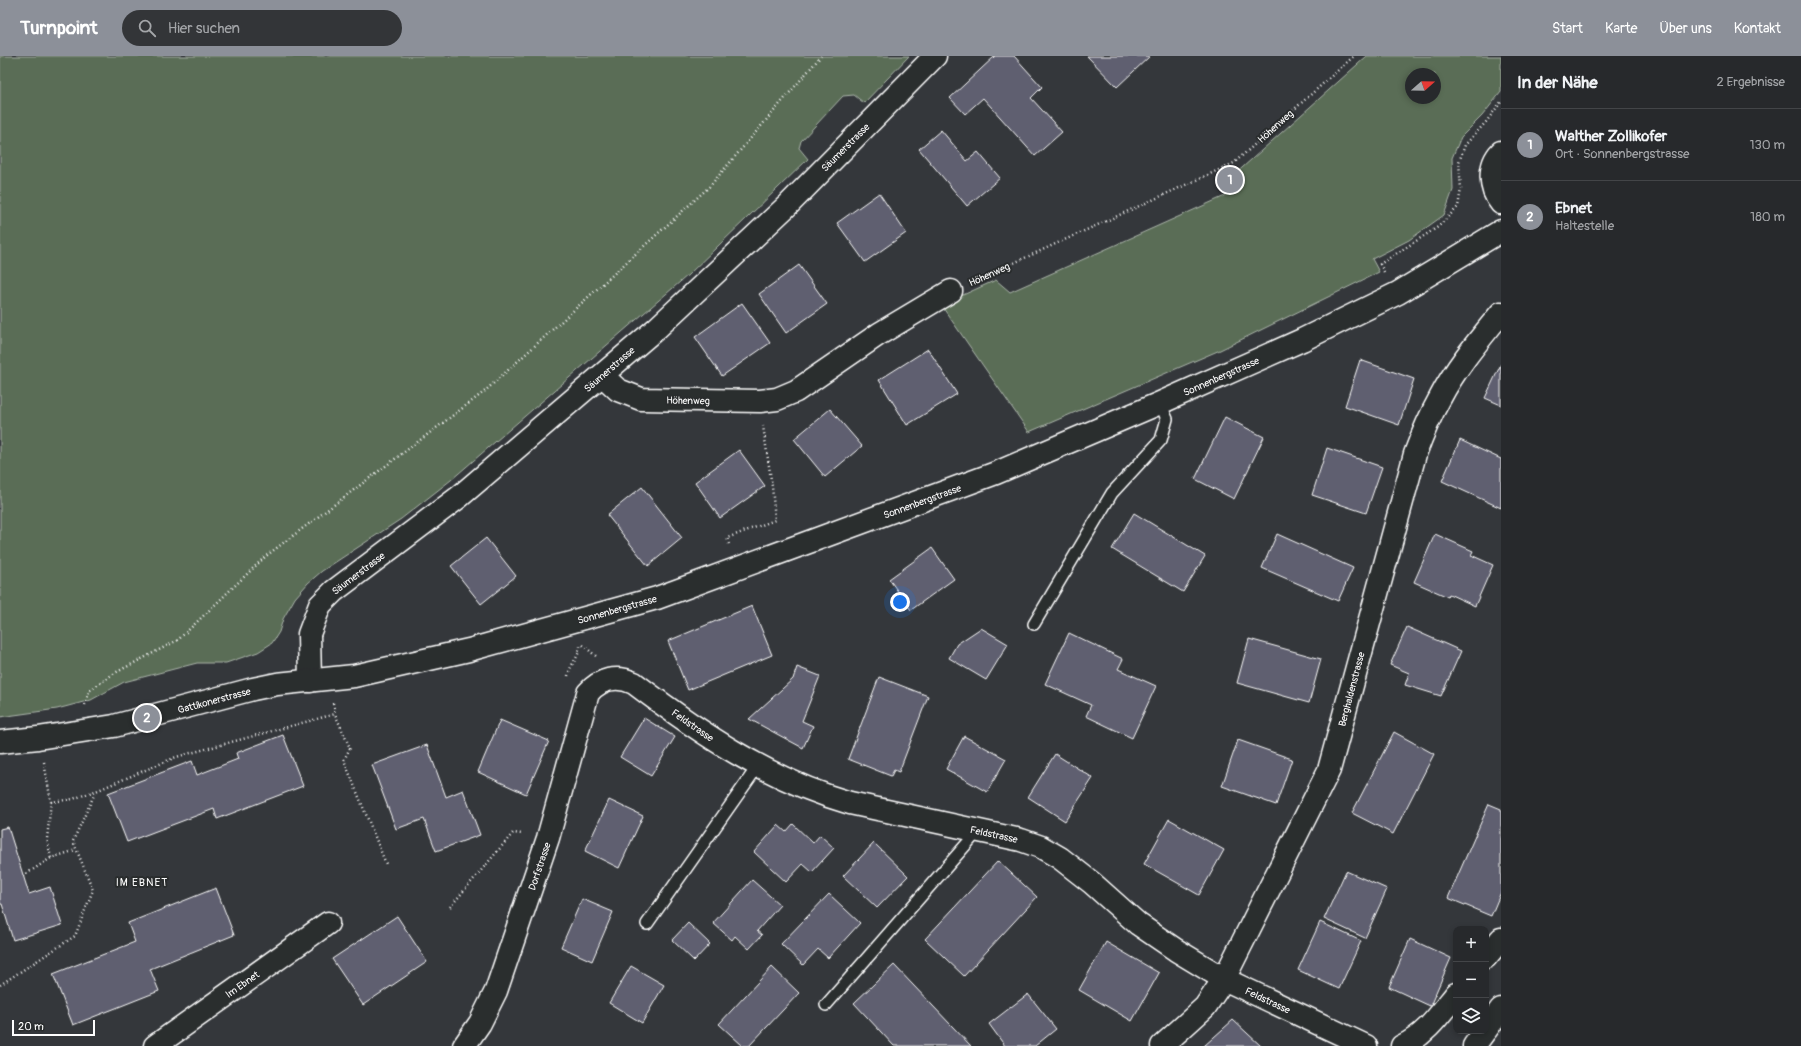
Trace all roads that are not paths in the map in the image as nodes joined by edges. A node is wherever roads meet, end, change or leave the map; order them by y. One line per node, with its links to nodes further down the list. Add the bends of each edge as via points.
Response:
1 (935, 56): 7 (street, Säumerstrasse, via 789,204 657,328)
2 (1501, 152): 3 (street, via 1495,159 1492,173 1493,189)
3 (1501, 203)
4 (1501, 232): 8 (street, Sonnenbergstrasse, via 1398,293 1302,340)
5 (951, 291): 7 (street, Höhenweg, via 879,334 796,391 778,399 641,399 618,390)
6 (1501, 313): 19 (street, Berghaldenstrasse, via 1453,376 1425,427 1415,454 1329,770)
7 (602, 375): 10 (street, Säumerstrasse, via 459,497 347,580 320,605 309,634)
8 (1160, 403): 9 (lane, via 1167,419 1161,440 1112,493); 10 (street, Sonnenbergstrasse, via 996,473 657,598 469,650 354,676)
9 (1034, 624)
10 (310, 681): 12 (street, Gattikonerstrasse, via 253,689 114,726)
11 (600, 682): 13 (street, Feldstrasse, via 613,678 634,683 713,740); 26 (street, Dorfstrasse, via 588,693 548,838 496,991 480,1023)
12 (0, 742)
13 (758, 766): 14 (street, Feldstrasse, via 826,796); 16 (lane)
14 (978, 831): 19 (street, Feldstrasse, via 1021,840 1041,847 1060,858 1138,924); 21 (lane)
15 (328, 923): 25 (street, Im Ebnet)
16 (647, 924)
17 (1501, 939): 18 (street)
18 (1489, 953)
19 (1224, 979): 27 (street, Berghaldenstrasse, via 1205,1007); 28 (street, Feldstrasse)
20 (1453, 998): 29 (street, via 1429,1028)
21 (826, 1005)
22 (1501, 1009): 23 (street)
23 (1489, 1026)
24 (1483, 1034): 30 (street)
25 (155, 1046)
26 (464, 1046)
27 (1162, 1046)
28 (1366, 1046)
29 (1402, 1046)
30 (1474, 1046)

